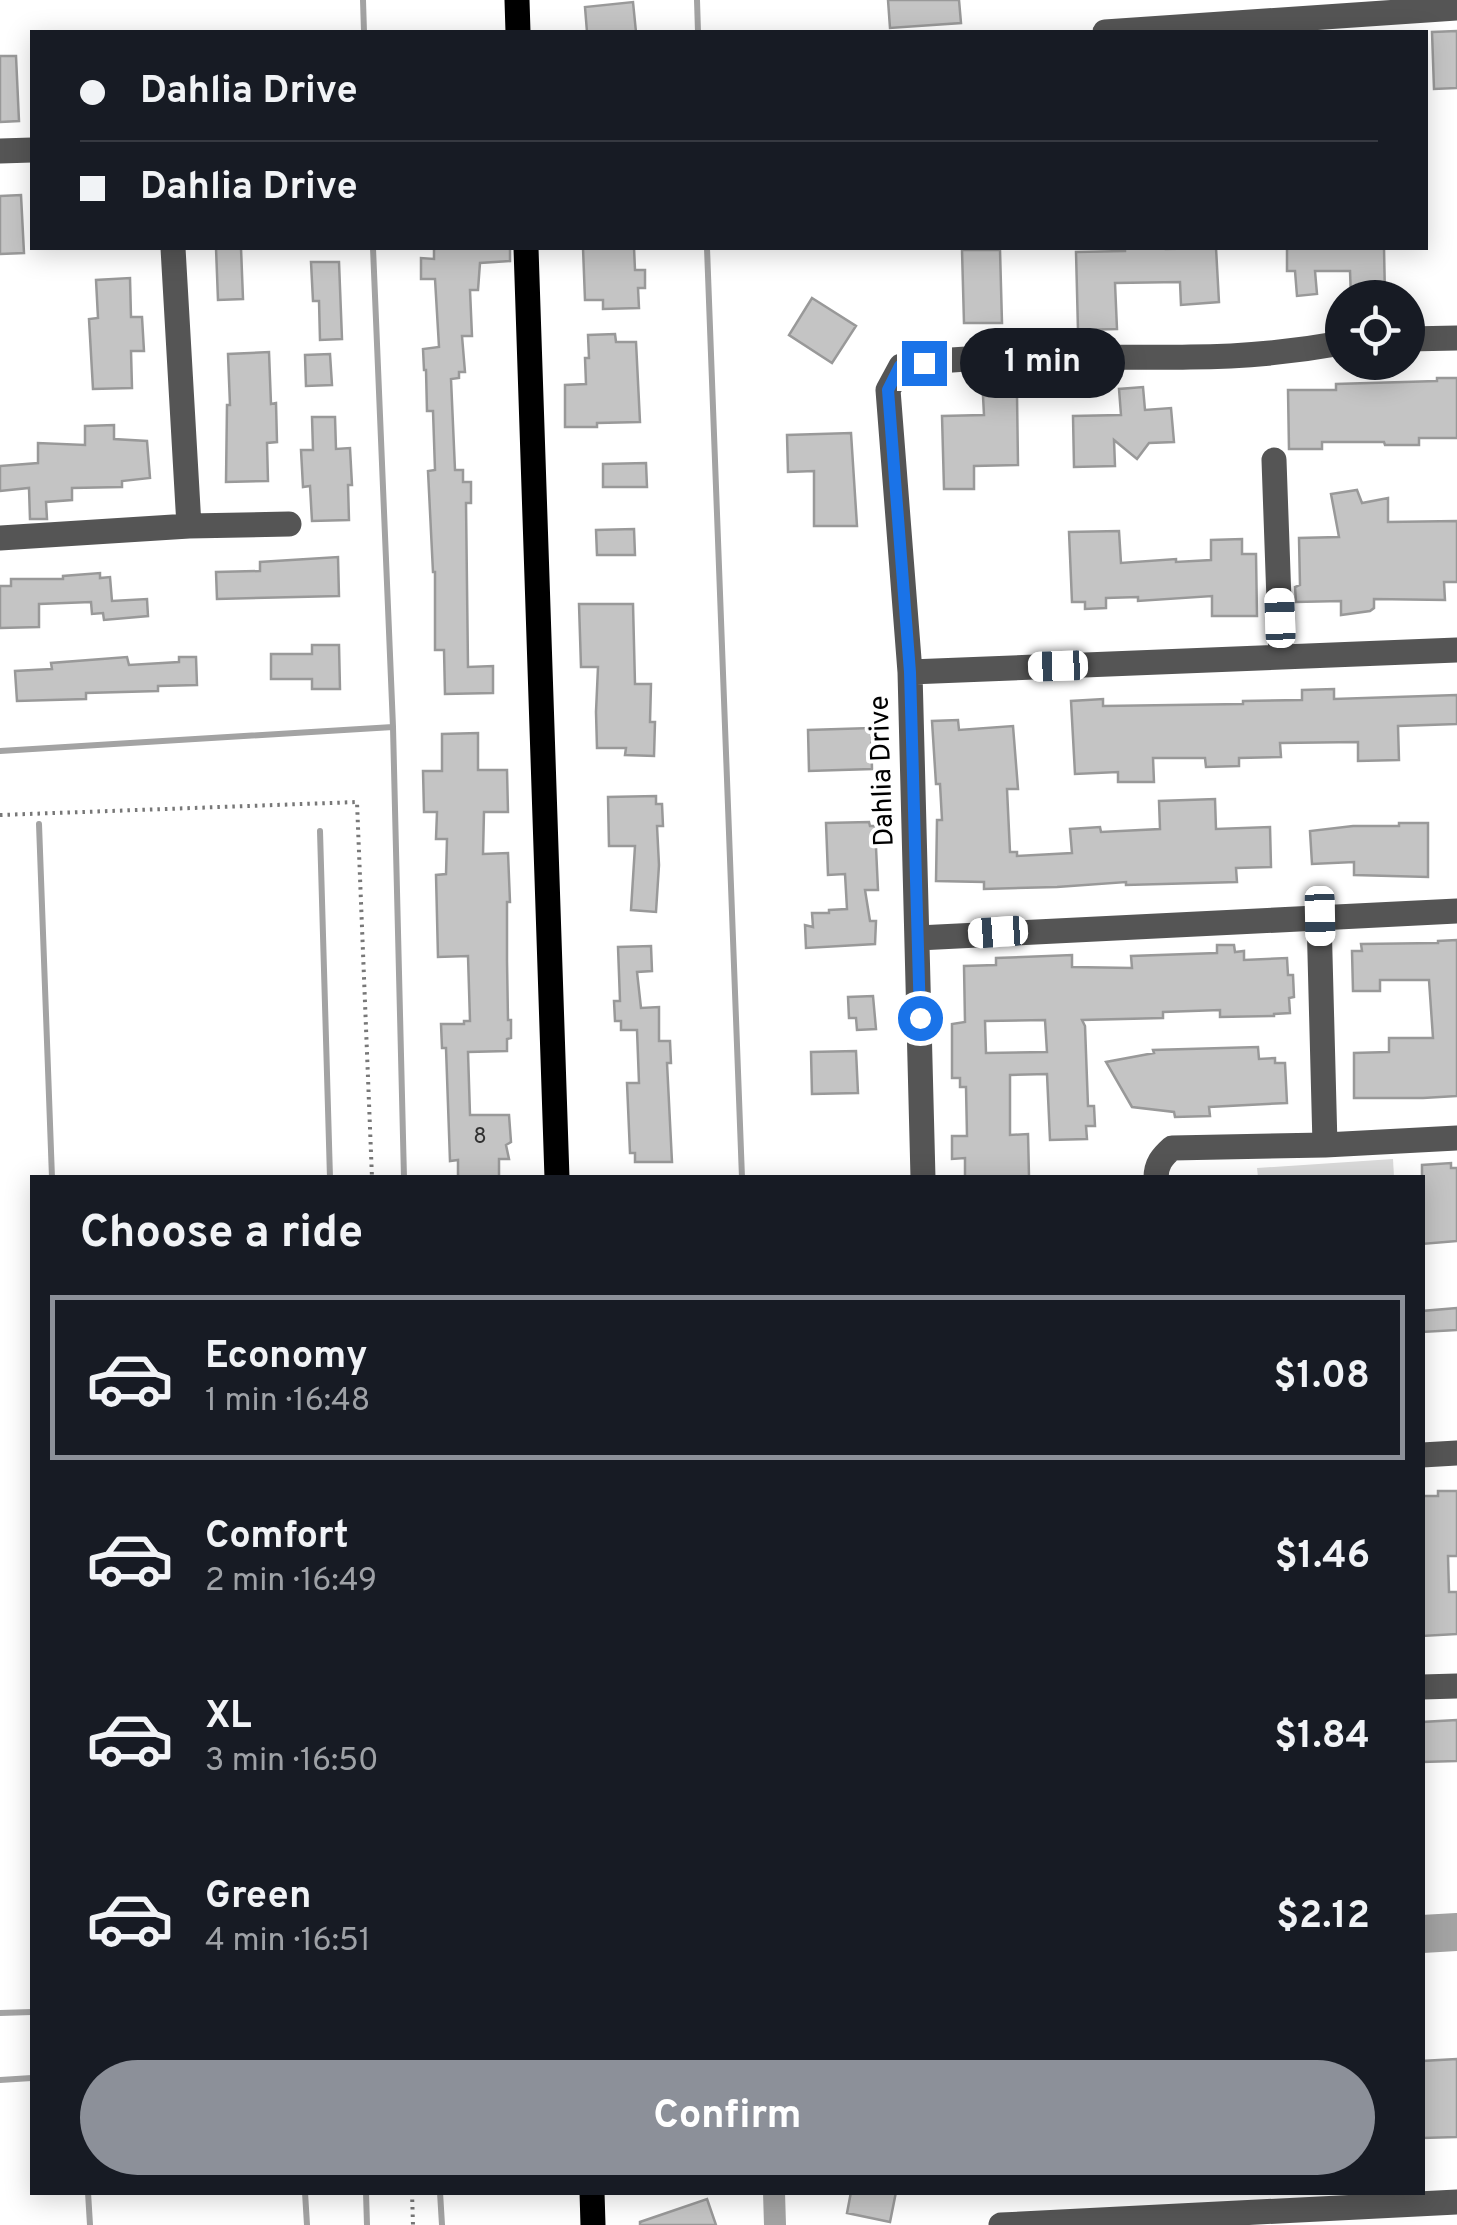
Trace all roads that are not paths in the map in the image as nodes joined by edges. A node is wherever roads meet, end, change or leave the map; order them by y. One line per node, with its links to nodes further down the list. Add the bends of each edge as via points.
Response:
1 (518, 0): 3 (main road)
2 (1457, 8): 4 (street)
3 (518, 30)
4 (1134, 30)
5 (30, 150): 6 (street)
6 (0, 151)
7 (173, 250): 14 (street)
8 (526, 250): 24 (main road)
9 (1457, 338): 10 (street)
10 (1425, 339)
11 (1325, 346): 18 (street, Dahlia Drive, via 1192,358 946,359 900,366 888,390)
12 (1274, 460): 17 (street)
13 (288, 524): 14 (street)
14 (189, 526): 15 (street)
15 (0, 538)
16 (1457, 650): 17 (street)
17 (1281, 657): 18 (street)
18 (910, 672): 21 (street, Dahlia Drive)
19 (1457, 910): 20 (street)
20 (1320, 916): 21 (street); 23 (street)
21 (918, 938): 25 (street, Dahlia Drive)
22 (1457, 1138): 23 (street)
23 (1326, 1145): 26 (street, via 1172,1148)
24 (557, 1175)
25 (923, 1175)
26 (1156, 1175)
27 (1457, 1453): 28 (street)
28 (1425, 1455)
29 (1457, 1686): 30 (street)
30 (1425, 1687)
31 (592, 2195): 34 (main road)
32 (1457, 2202): 33 (street)
33 (1320, 2217): 35 (street)
34 (593, 2225)
35 (1001, 2225)

